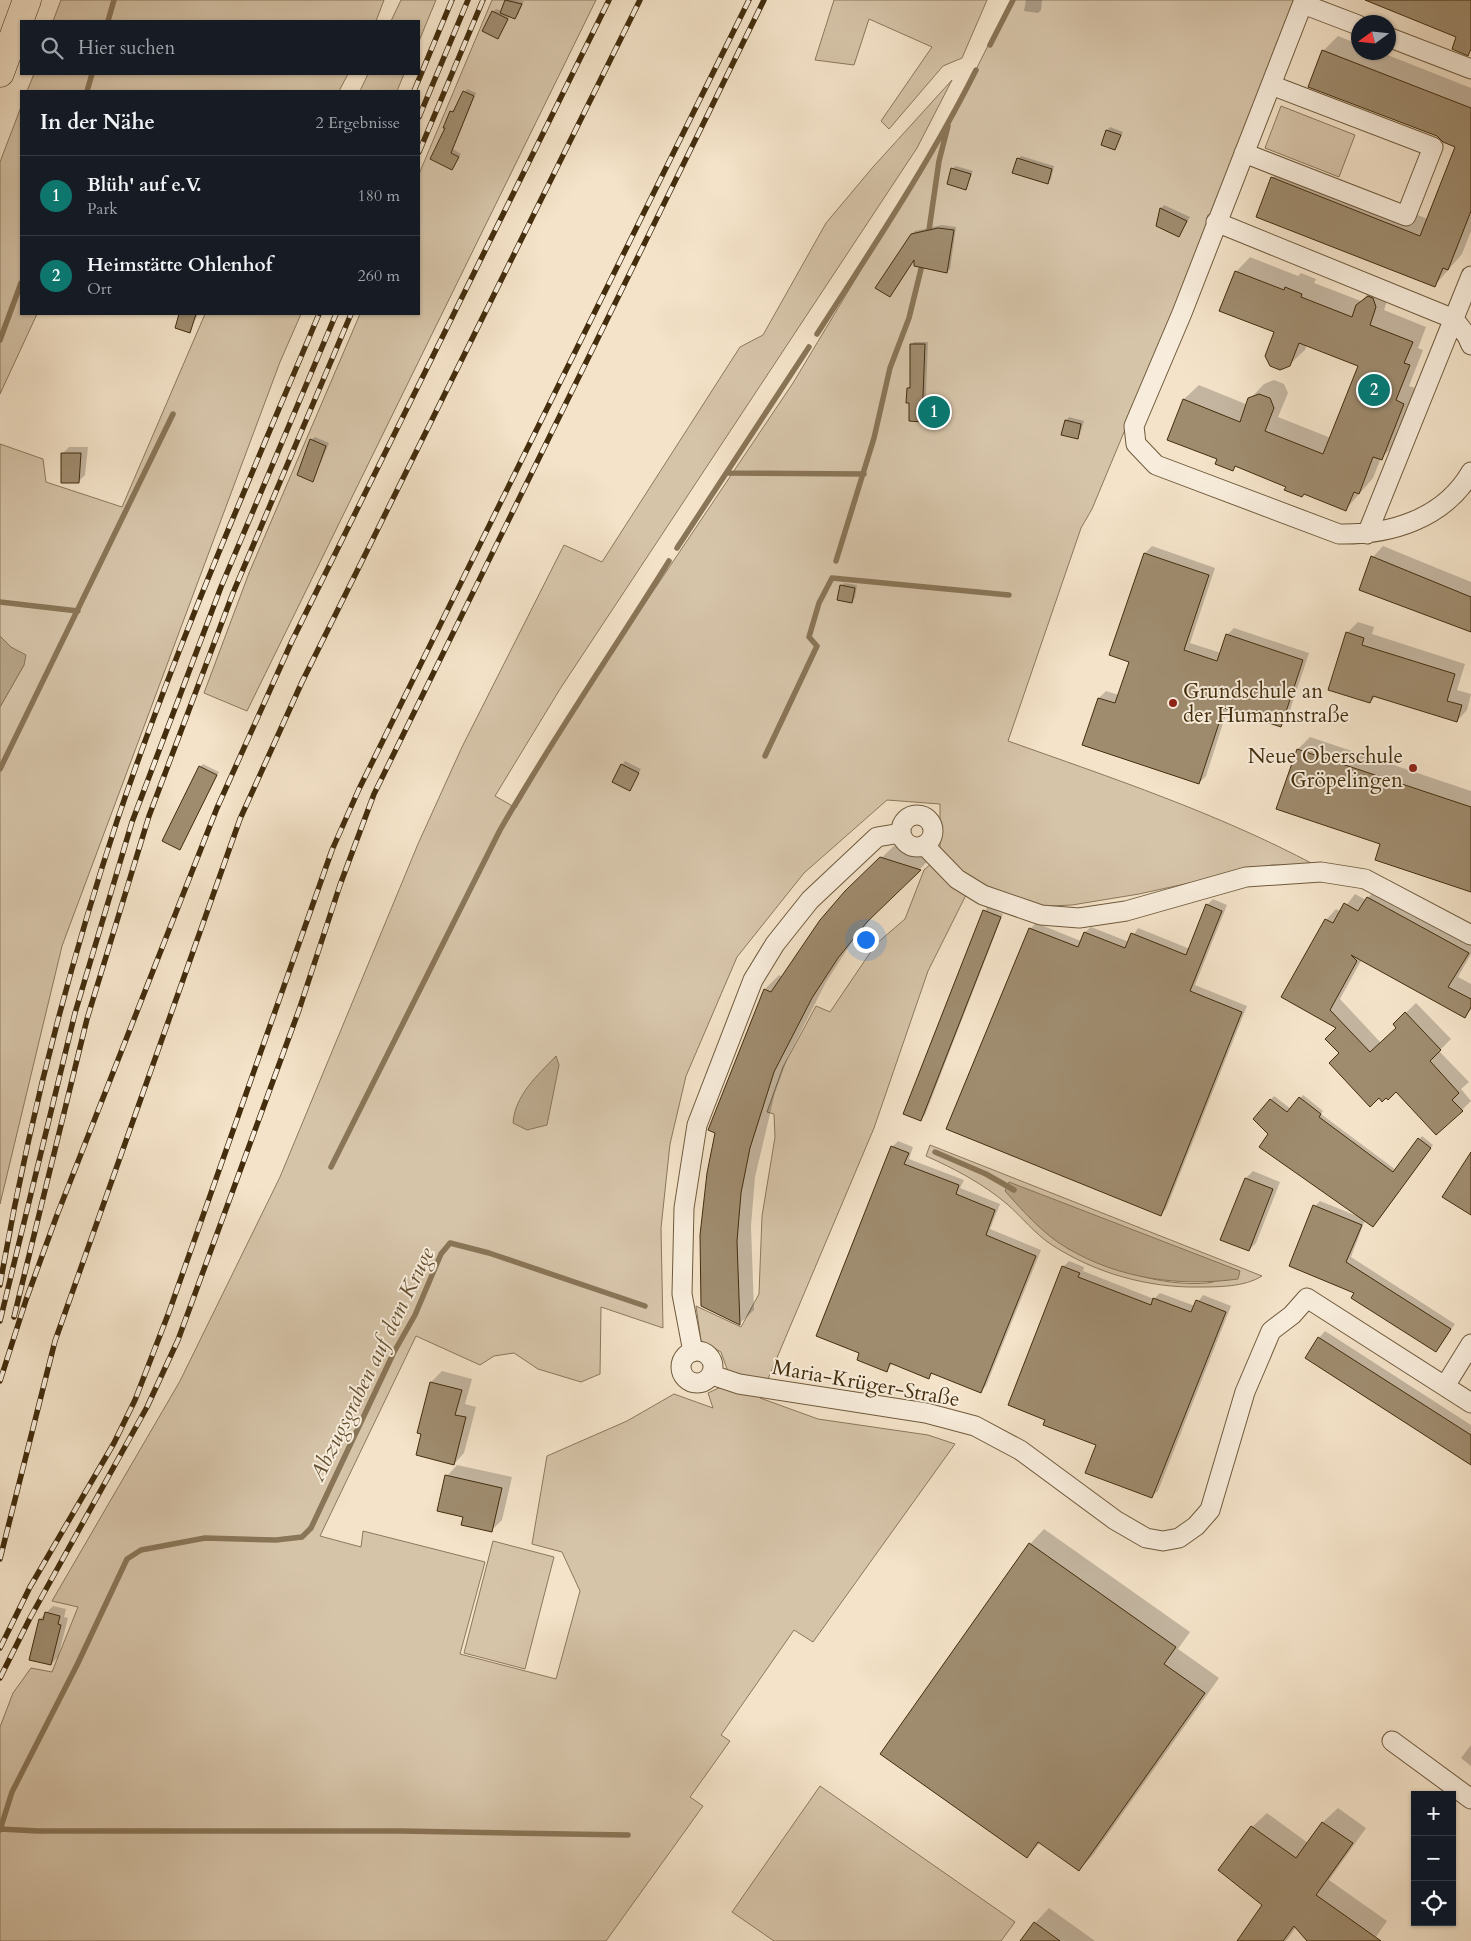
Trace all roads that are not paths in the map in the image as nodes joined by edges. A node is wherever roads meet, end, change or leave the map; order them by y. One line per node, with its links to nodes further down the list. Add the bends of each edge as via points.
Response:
1 (27, 0): 6 (highway)
2 (1304, 2): 3 (street); 7 (street)
3 (1351, 23)
4 (1396, 40): 5 (street)
5 (1471, 69)
6 (0, 73)
7 (1271, 85): 8 (street); 8 (street, via 1433,147 1406,216)
8 (1244, 153): 9 (street)
9 (1216, 222): 11 (street); 14 (street, via 1134,426 1136,444 1156,465 1339,534)
10 (1471, 276): 11 (street)
11 (1454, 319): 12 (street, via 1468,336); 14 (street)
12 (1471, 346)
13 (1471, 472): 14 (street, via 1450,497 1422,519 1398,529)
14 (1367, 534)
15 (901, 834): 16 (street, via 907,844); 16 (street, via 904,821 909,816 923,815 934,830); 19 (street, via 877,837 810,900 753,980 697,1126 684,1208 682,1294)
16 (924, 845): 17 (street, via 957,878 983,895 1040,915 1079,918 1126,911 1246,877 1321,872 1365,878)
17 (1471, 935)
18 (1471, 1344): 21 (street)
19 (693, 1352): 20 (street, via 699,1351 710,1357); 20 (street, via 682,1363 682,1374 686,1379 697,1384)
20 (712, 1375): 21 (street, Maria-Krüger-Straße, via 739,1384 926,1413 975,1426 1020,1450 1116,1520 1146,1538 1163,1541 1180,1538 1210,1510 1245,1392 1271,1331 1292,1315 1306,1298)
21 (1445, 1386): 22 (street)
22 (1471, 1403)
23 (1392, 1741): 24 (street)
24 (1471, 1799)

